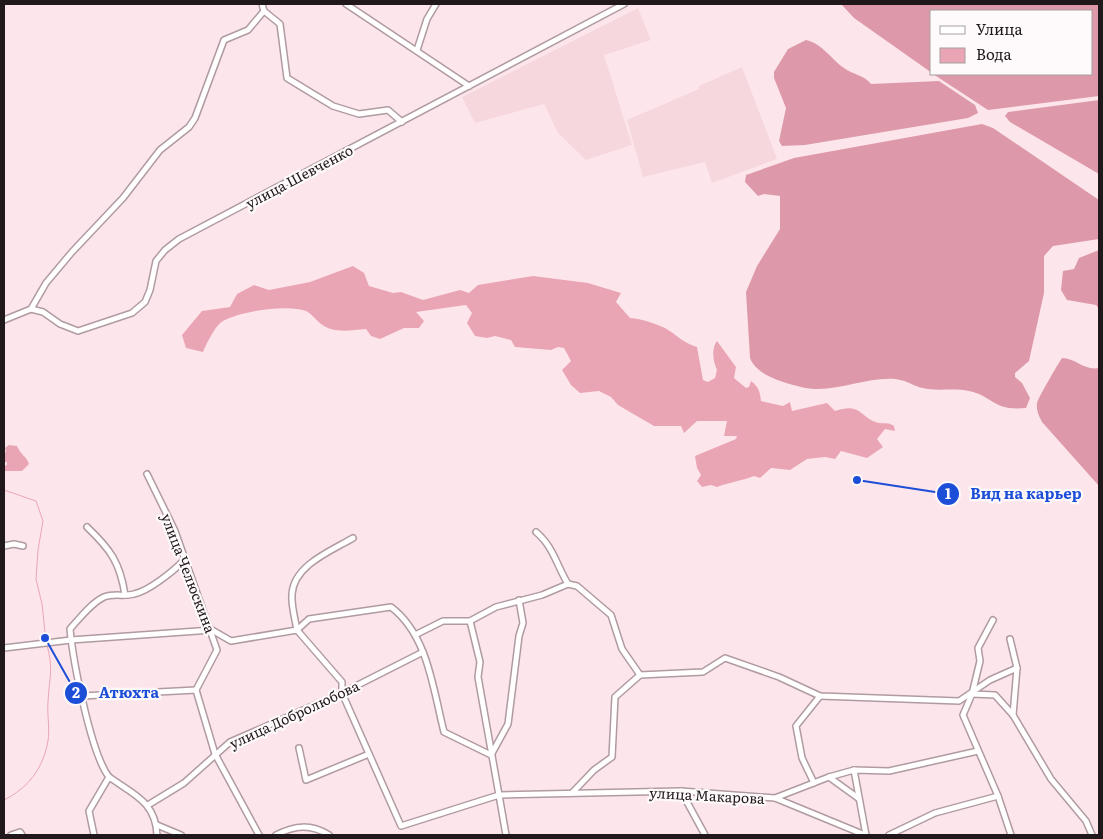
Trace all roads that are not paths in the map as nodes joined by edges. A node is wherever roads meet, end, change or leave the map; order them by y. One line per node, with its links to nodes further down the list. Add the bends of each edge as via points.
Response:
1 (262, 4): 5 (street)
2 (346, 4): 6 (street)
3 (436, 4): 6 (street, via 427,19)
4 (624, 4): 7 (street, улица Шевченко)
5 (264, 11): 8 (street, via 280,24 287,78 333,106 360,114 388,110); 9 (street, via 248,30 224,40 189,127 160,150 123,198 46,282)
6 (417, 50): 7 (street)
7 (469, 86): 8 (street, улица Шевченко)
8 (402, 122): 9 (street, улица Шевченко, via 179,239 156,261 145,302 132,313 78,331)
9 (31, 309): 10 (street)
10 (4, 320)
11 (147, 474): 17 (street, улица Челюскина)
12 (87, 527): 19 (street, via 112,554 123,579)
13 (536, 532): 18 (street, via 548,542)
14 (353, 538): 24 (street, via 297,576 292,594)
15 (4, 546): 16 (street)
16 (23, 546)
17 (185, 559): 19 (street, via 146,590); 23 (street, улица Челюскина)
18 (568, 584): 20 (street); 31 (street, via 577,586 611,615 622,650)
19 (125, 595): 27 (street, via 101,598 70,629)
20 (519, 600): 22 (street, via 496,607); 42 (street, via 523,623 508,724)
21 (993, 620): 34 (street, via 978,648 980,661)
22 (470, 621): 25 (street, via 443,621); 42 (street, via 480,662 478,677)
23 (212, 630): 24 (street, via 230,641); 27 (street); 32 (street, улица Челюскина, via 217,650)
24 (297, 630): 25 (street, via 310,619 391,607 402,615); 33 (street, via 342,682)
25 (415, 635): 29 (street)
26 (1010, 639): 30 (street)
27 (71, 640): 28 (street); 35 (street)
28 (4, 648)
29 (424, 652): 33 (street, улица Добролюбова); 42 (street, via 444,732)
30 (1017, 668): 34 (street, via 990,680); 37 (street)
31 (640, 675): 36 (street, via 703,672 725,658); 48 (street, via 615,697 612,757)
32 (196, 690): 35 (street); 40 (street)
33 (342, 693): 40 (street, улица Добролюбова, via 230,742); 41 (street)
34 (972, 694): 36 (street, via 960,700); 37 (street, via 995,694); 39 (street, via 963,714)
35 (82, 696): 44 (street, via 101,767)
36 (820, 696): 46 (street, via 796,726 802,758)
37 (1013, 715): 68 (street, via 1050,779 1086,821)
38 (299, 748): 41 (street, via 306,780)
39 (978, 751): 43 (street, улица Макарова, via 889,770); 50 (street)
40 (215, 754): 53 (street, улица Добролюбова, via 184,783); 60 (street)
41 (369, 754): 49 (street, улица Макарова, via 401,826)
42 (491, 755): 49 (street)
43 (854, 770): 45 (street, улица Макарова); 52 (street)
44 (109, 777): 53 (street); 57 (street, via 88,811)
45 (829, 777): 46 (street, улица Макарова); 52 (street)
46 (814, 783): 51 (street, улица Макарова)
47 (681, 791): 48 (street, улица Макарова); 51 (street, улица Макарова); 64 (street)
48 (572, 793): 49 (street, улица Макарова)
49 (499, 795): 63 (street)
50 (998, 796): 66 (street, via 934,813); 67 (street)
51 (775, 798): 65 (street)
52 (858, 798): 65 (street)
53 (148, 805): 54 (street)
54 (156, 825): 58 (street); 59 (street)
55 (11, 835): 56 (street, via 20,832)
56 (22, 835)
57 (94, 835)
58 (157, 835)
59 (181, 835)
60 (259, 835)
61 (276, 835): 62 (street, via 309,826)
62 (329, 835)
63 (506, 835)
64 (705, 835)
65 (866, 835)
66 (889, 835)
67 (1011, 835)
68 (1092, 835)

